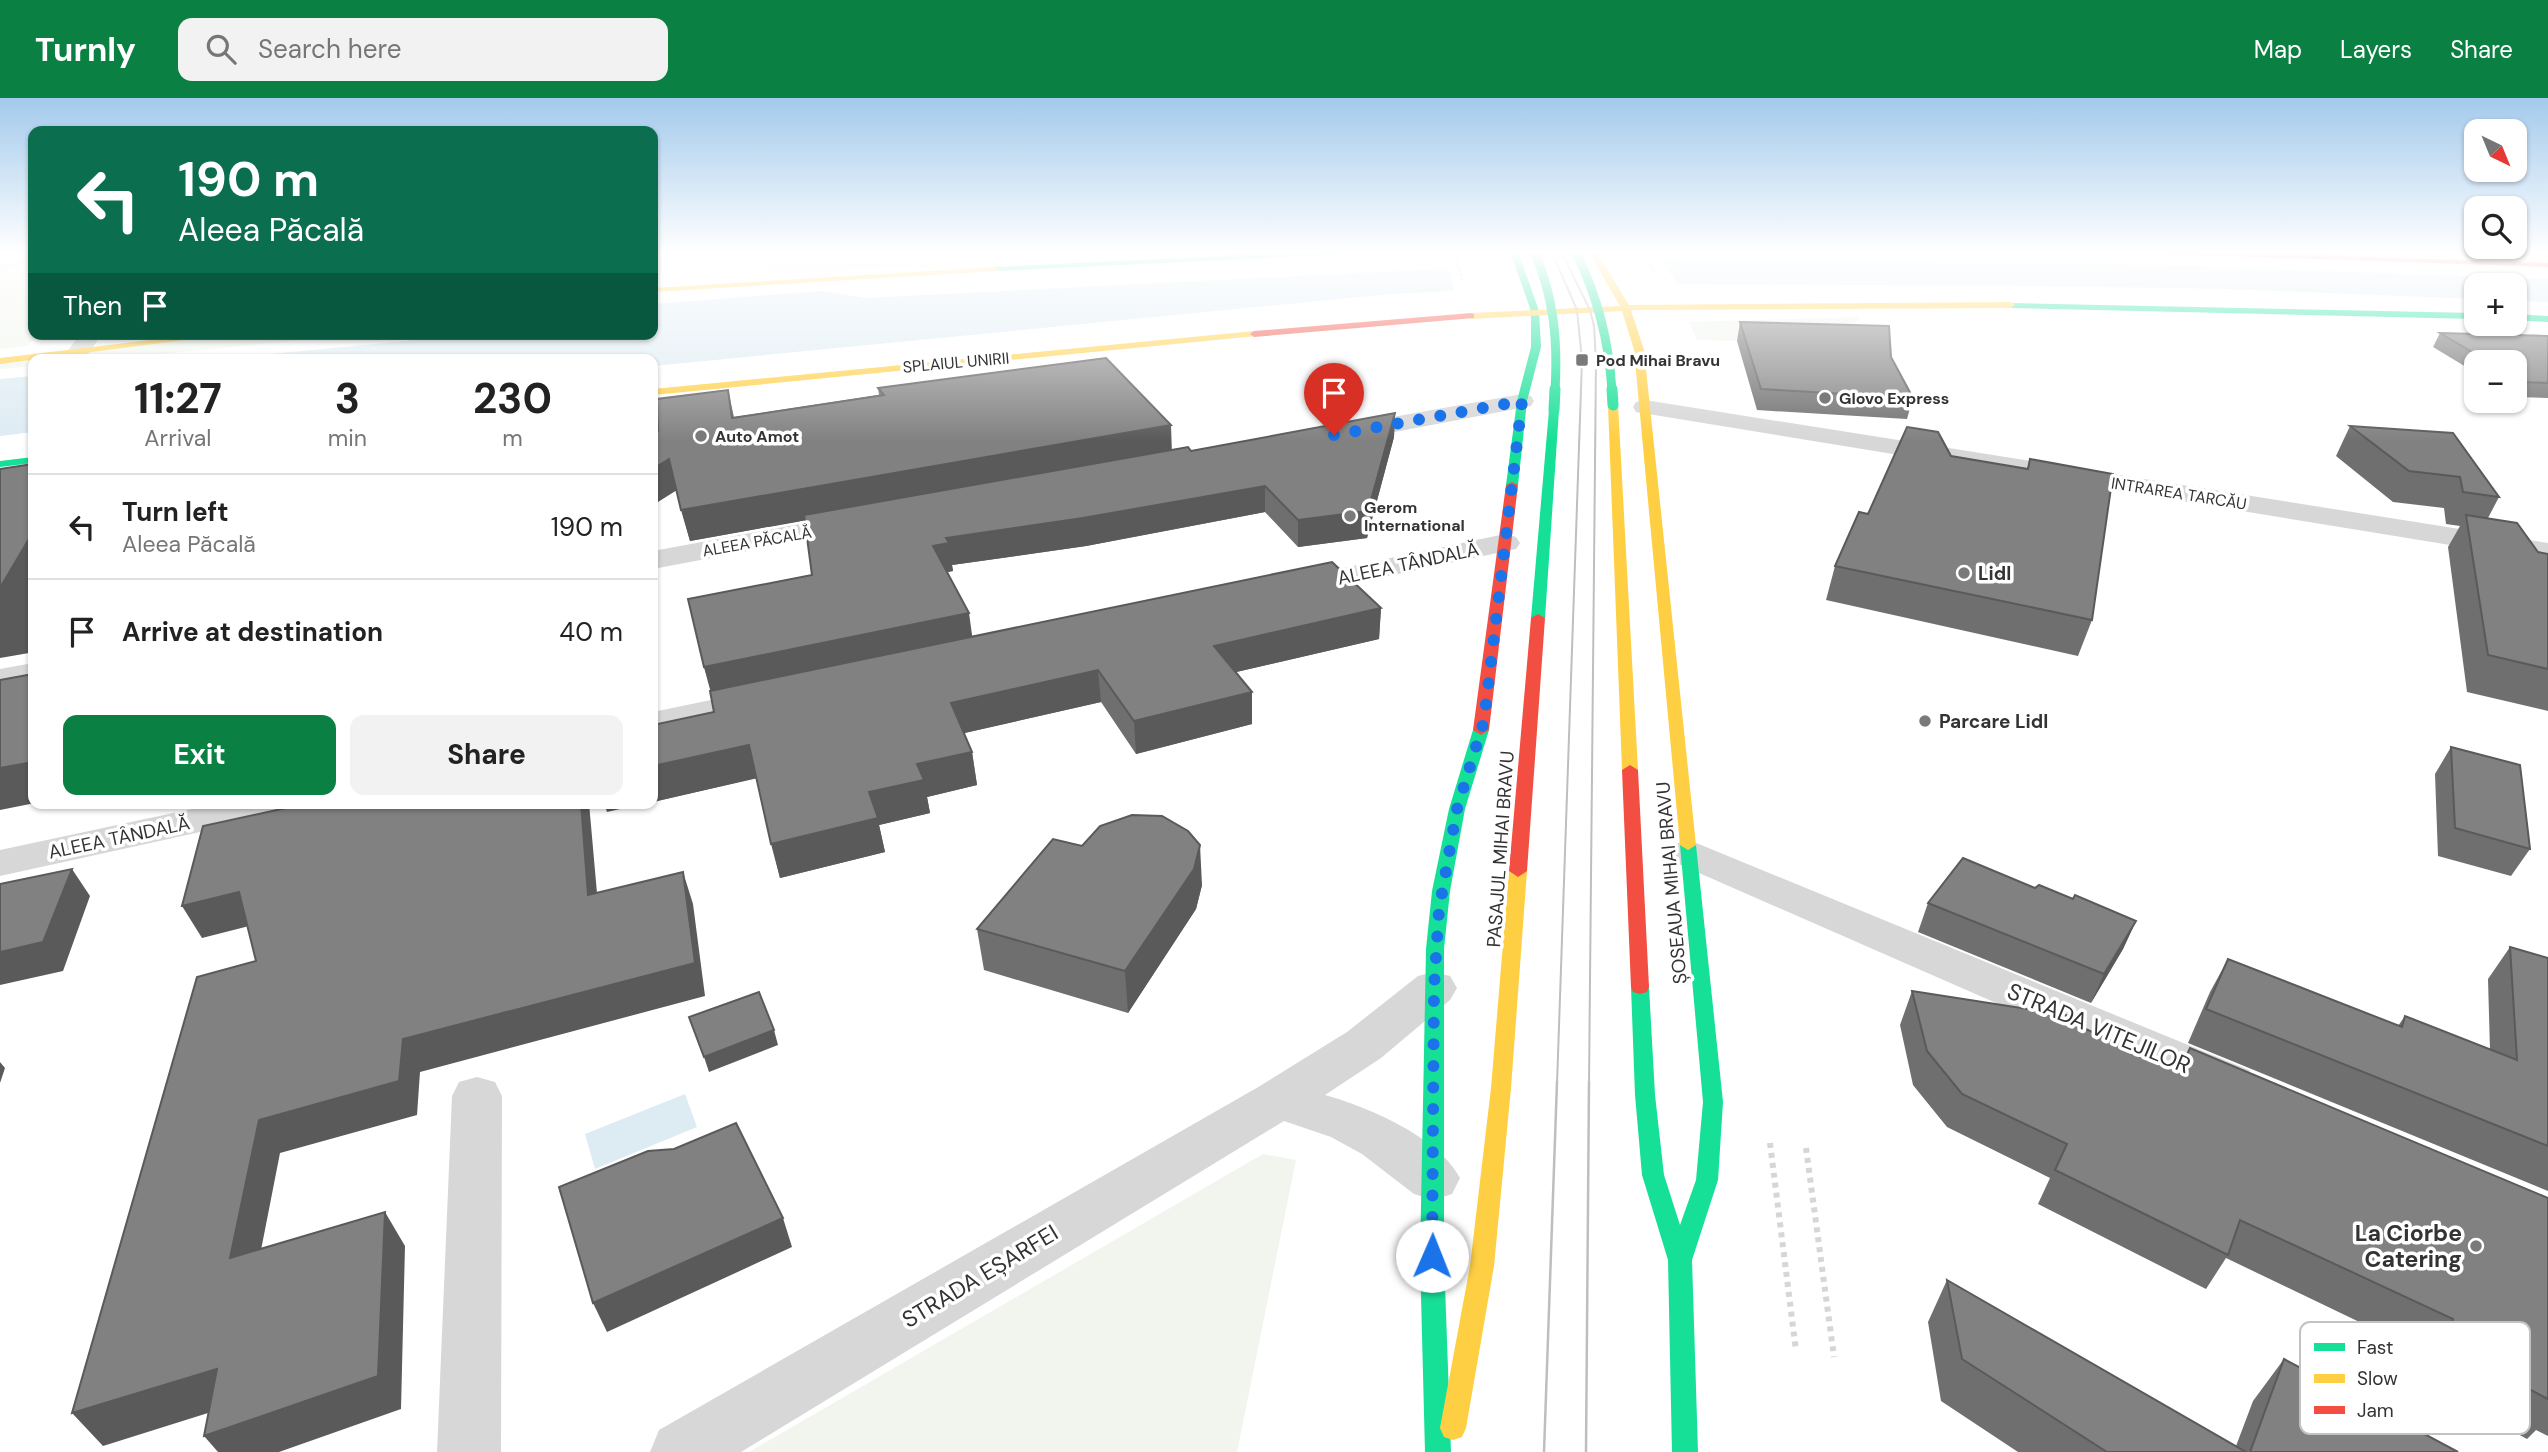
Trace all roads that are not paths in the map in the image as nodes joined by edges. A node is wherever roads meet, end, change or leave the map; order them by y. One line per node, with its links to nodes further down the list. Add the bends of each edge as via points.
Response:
1 (1439, 314): 15 (main road, SPLAIUL UNIRII)
2 (1534, 314): 16 (main road, via 1536,347)
3 (1558, 314): 42 (main road, PASAJUL MIHAI BRAVU, bridge, via 1515,934 1482,1266)
4 (1603, 314): 38 (main road, bridge, via 1609,334 1645,1095 1653,1175)
5 (1627, 314): 17 (main road, ȘOSEAUA MIHAI BRAVU, via 1639,350)
6 (2405, 314): 7 (main road, SPLAIUL UNIRII)
7 (2464, 316)
8 (2527, 318): 9 (main road)
9 (2548, 319)
10 (132, 340): 11 (main road)
11 (85, 343): 12 (main road)
12 (33, 354)
13 (28, 355): 14 (main road)
14 (0, 361)
15 (658, 392)
16 (1522, 401): 18 (street); 22 (main road)
17 (1645, 407): 23 (street, INTRAREA TARCĂU); 31 (main road, ȘOSEAUA MIHAI BRAVU)
18 (1320, 438)
19 (28, 461): 20 (main road)
20 (0, 464)
21 (884, 517): 24 (street, ALEEA PĂCALĂ)
22 (1505, 543): 25 (street, ALEEA TÂNDALĂ); 33 (main road, via 1484,721 1457,809 1441,891)
23 (2548, 552)
24 (658, 558)
25 (1260, 594)
26 (28, 674): 27 (street)
27 (0, 679)
28 (788, 695): 29 (street)
29 (658, 722)
30 (250, 809): 32 (street, ALEEA TÂNDALĂ)
31 (1689, 853): 35 (street, STRADA VITEJILOR); 38 (main road, ȘOSEAUA MIHAI BRAVU, via 1713,1102 1707,1180)
32 (0, 863)
33 (1434, 988): 36 (street, STRADA EȘARFEI, via 1364,1045); 37 (main road)
34 (477, 1096): 39 (street)
35 (2266, 1099)
36 (1278, 1100): 37 (street, via 1349,1122); 40 (street, STRADA EȘARFEI)
37 (1433, 1178): 41 (main road)
38 (1680, 1260): 43 (main road, ȘOSEAUA MIHAI BRAVU)
39 (469, 1452)
40 (682, 1452)
41 (1438, 1452)
42 (1449, 1452)
43 (1685, 1452)

